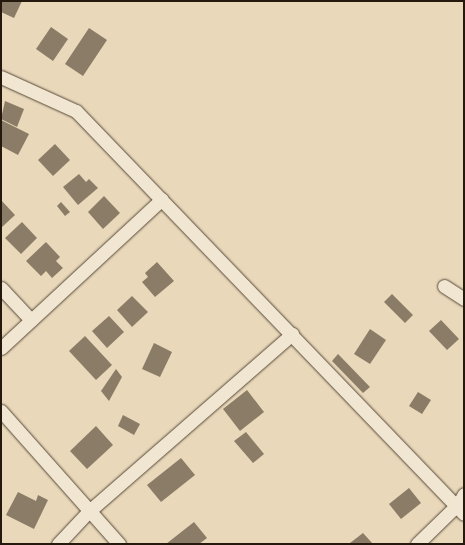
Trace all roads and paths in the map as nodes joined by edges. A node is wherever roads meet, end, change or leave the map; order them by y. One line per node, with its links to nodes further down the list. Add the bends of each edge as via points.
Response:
1 (1, 78): 2 (street, via 76,111)
2 (162, 199): 6 (street); 7 (street)
3 (444, 286): 5 (street)
4 (1, 288): 6 (street)
5 (464, 299)
6 (31, 320): 8 (street)
7 (292, 334): 11 (street); 12 (street)
8 (1, 348)
9 (1, 411): 12 (street)
10 (464, 494): 11 (street)
11 (460, 510): 15 (street)
12 (88, 512): 13 (street); 14 (street)
13 (58, 544)
14 (119, 544)
15 (417, 544)

